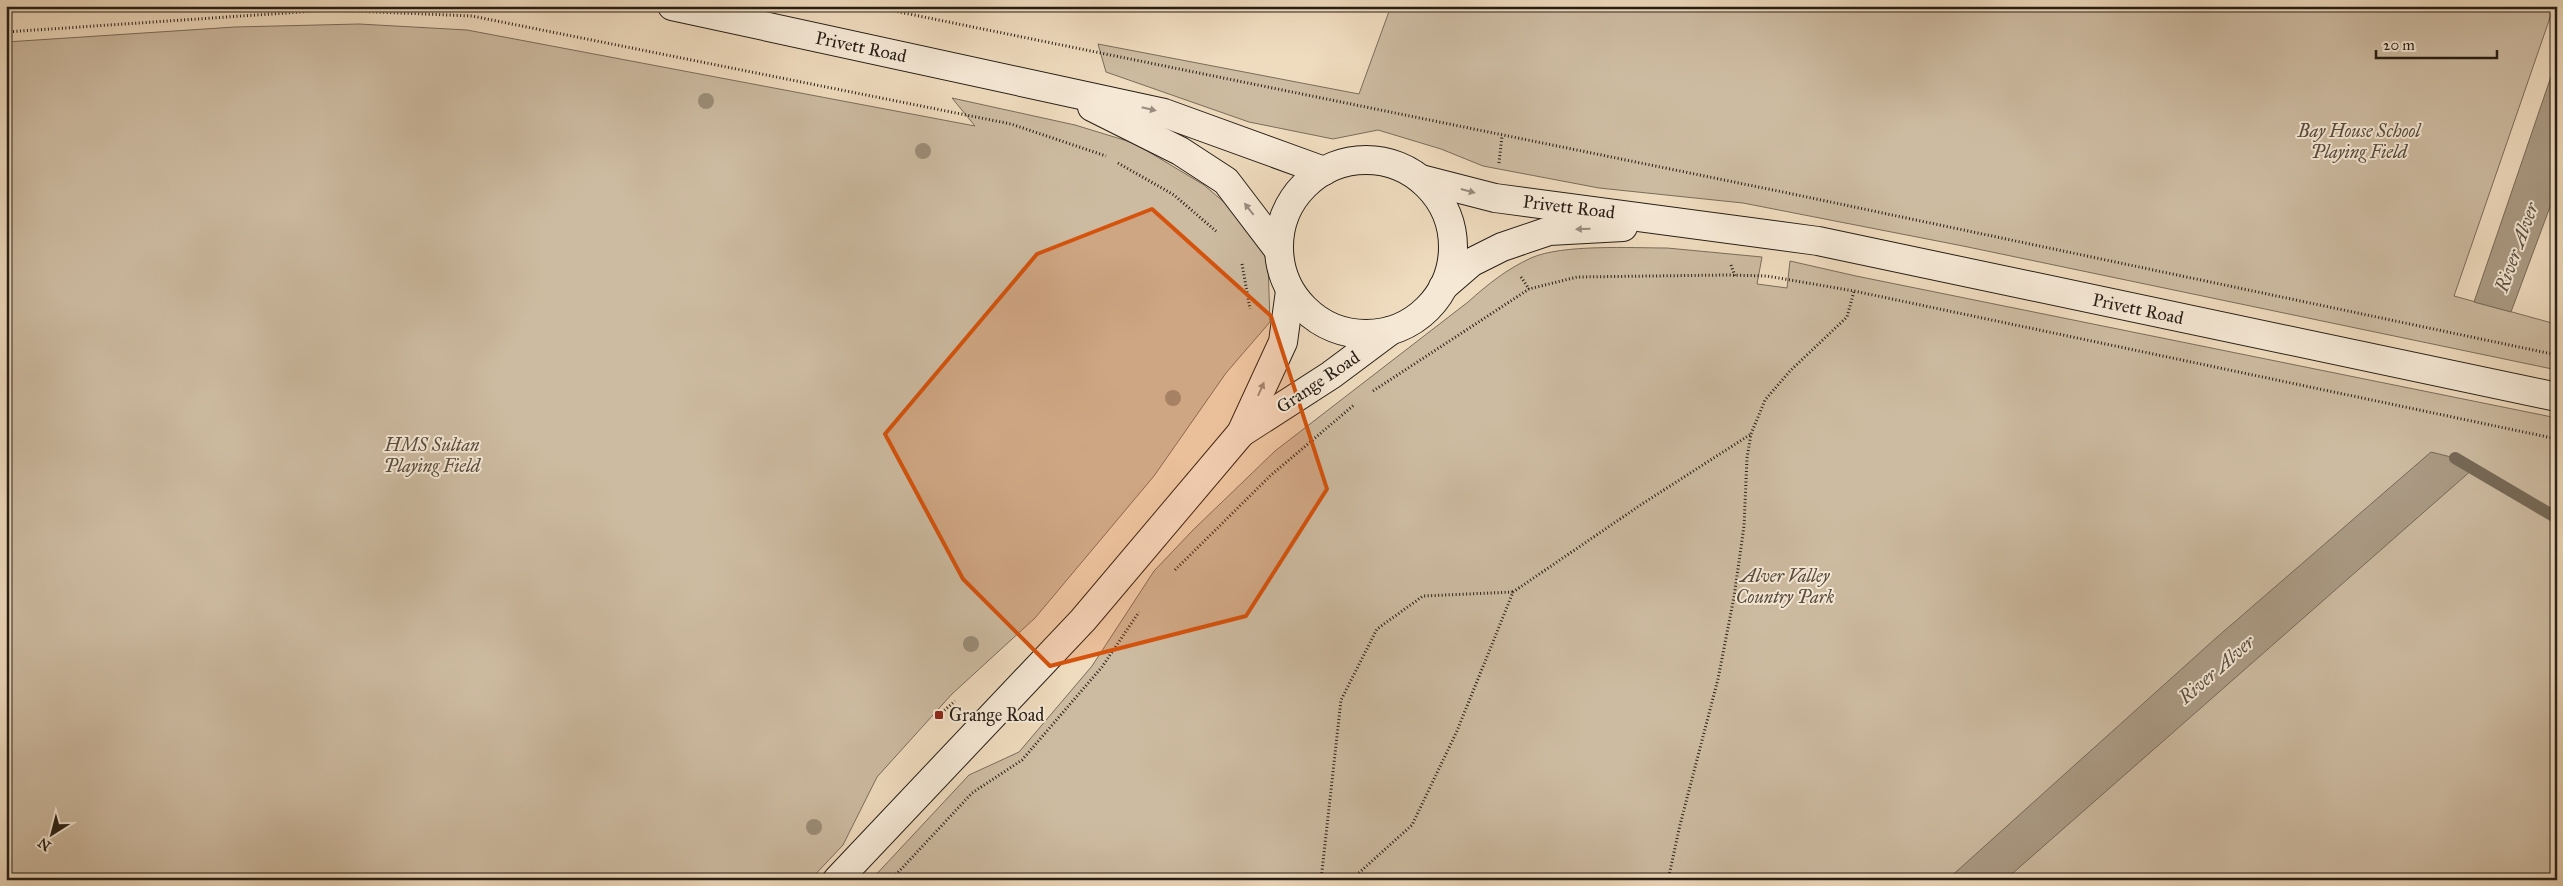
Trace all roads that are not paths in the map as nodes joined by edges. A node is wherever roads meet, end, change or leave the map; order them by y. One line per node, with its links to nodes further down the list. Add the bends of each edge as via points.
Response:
1 (672, 6): 2 (main road, Privett Road)
2 (1050, 87): 3 (main road, Privett Road, one-way to 3, via 1164,113); 6 (main road, Privett Road, one-way to 2, via 1226,181 1180,151)
3 (1324, 171): 4 (main road, via 1334,165 1364,159 1394,164); 6 (main road, via 1302,186 1285,212)
4 (1421, 179): 5 (main road, Privett Road, one-way to 5, via 1495,198); 7 (main road, via 1439,198 1451,227 1452,266)
5 (1720, 226): 7 (main road, Privett Road, one-way to 7, via 1549,230 1472,262); 10 (main road, Privett Road, via 1818,241)
6 (1277, 248): 8 (main road, via 1283,279)
7 (1443, 287): 9 (main road, via 1419,318)
8 (1290, 290): 9 (main road, via 1299,304 1322,323 1350,333 1382,334); 11 (main road, Grange Road, one-way to 8, via 1283,342)
9 (1392, 329): 11 (main road, Grange Road, via 1331,375)
10 (2557, 397)
11 (1241, 433): 12 (main road, Grange Road, via 1083,620)
12 (836, 880)

